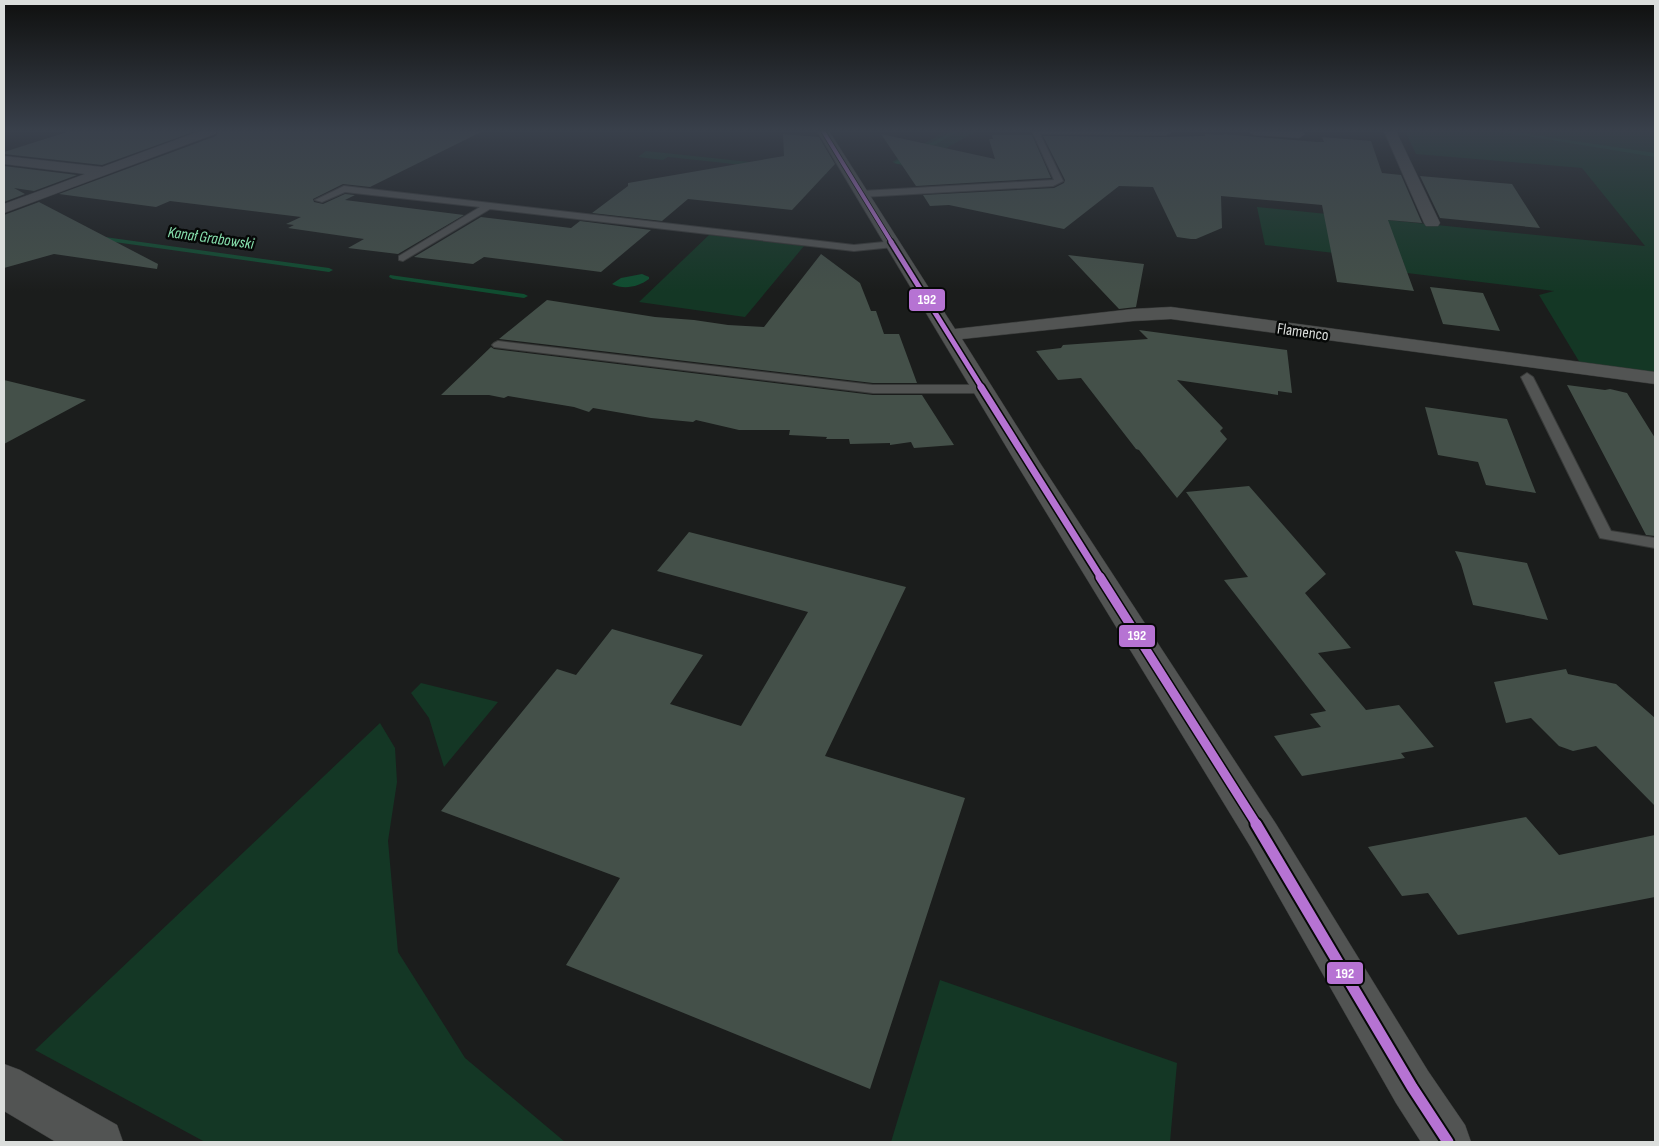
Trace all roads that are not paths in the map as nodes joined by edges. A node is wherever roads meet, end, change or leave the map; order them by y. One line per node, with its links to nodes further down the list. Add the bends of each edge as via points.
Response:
1 (67, 184): 8 (street)
2 (856, 184): 5 (street)
3 (1026, 184): 5 (lane)
4 (1414, 184): 9 (street)
5 (862, 194): 10 (street)
6 (319, 200): 7 (lane, via 344,188)
7 (490, 205): 10 (lane, via 854,248); 11 (lane)
8 (4, 208)
9 (1432, 223)
10 (894, 244): 12 (street)
11 (403, 258)
12 (950, 335): 15 (street, Flamenco, via 1171,313); 16 (street)
13 (498, 345): 16 (lane, via 873,389)
14 (1527, 377): 17 (lane, via 1605,535)
15 (1655, 378)
16 (983, 389): 20 (street, via 1263,835)
17 (1655, 543)
18 (4, 1086): 19 (street)
19 (100, 1142)
20 (1448, 1142)

